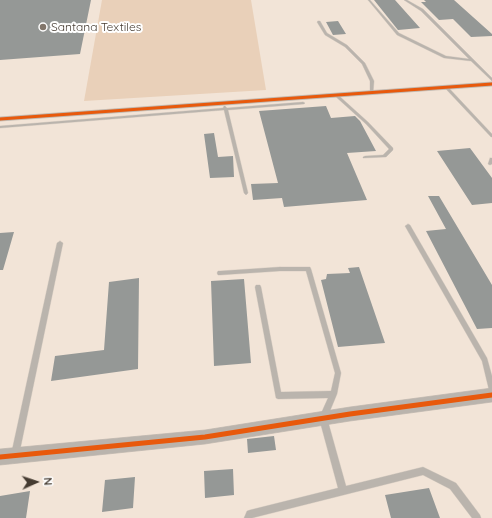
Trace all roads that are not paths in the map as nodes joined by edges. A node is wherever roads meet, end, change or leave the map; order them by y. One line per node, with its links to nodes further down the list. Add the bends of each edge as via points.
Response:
1 (369, 0): 4 (lane, via 398,34 445,57)
2 (405, 0): 4 (lane, via 422,10)
3 (319, 22): 8 (lane, via 326,34 346,46 364,64 372,80)
4 (472, 60): 5 (lane)
5 (492, 80)
6 (492, 84): 7 (street)
7 (446, 87): 8 (street); 14 (lane)
8 (372, 93): 9 (street)
9 (336, 95): 11 (street); 15 (lane, via 367,123 391,150 384,156)
10 (303, 103): 11 (lane)
11 (224, 106): 12 (street); 13 (lane); 16 (lane)
12 (0, 119)
13 (0, 127)
14 (492, 136)
15 (365, 157)
16 (246, 193)
17 (408, 226): 21 (lane, via 485,360)
18 (60, 243): 25 (lane)
19 (220, 272): 22 (lane, via 308,269 338,373)
20 (258, 287): 22 (lane, via 278,396)
21 (492, 390)
22 (334, 394): 24 (lane)
23 (492, 395): 24 (street)
24 (323, 418): 25 (street, via 205,437); 27 (lane)
25 (15, 455): 26 (street)
26 (0, 457)
27 (343, 491): 28 (lane, via 250,514); 29 (lane, via 423,472 453,486)
28 (248, 518)
29 (476, 518)

